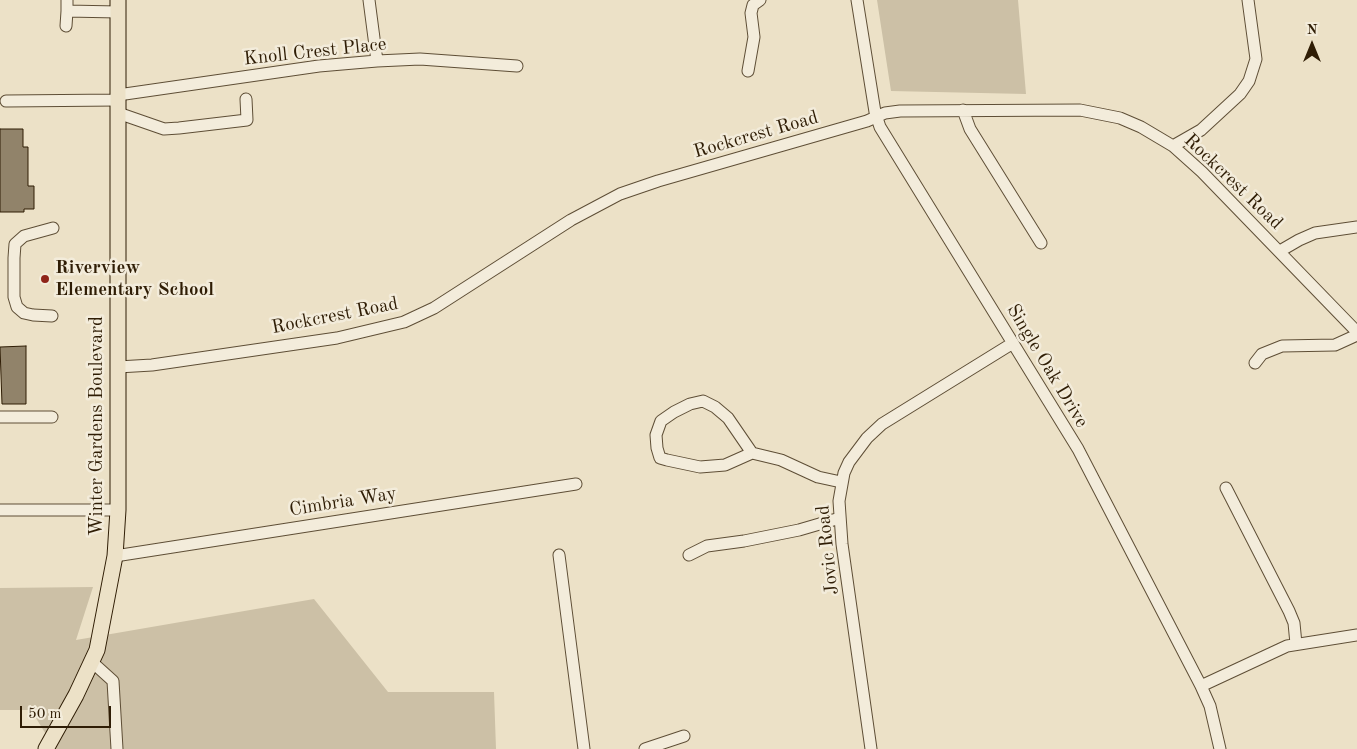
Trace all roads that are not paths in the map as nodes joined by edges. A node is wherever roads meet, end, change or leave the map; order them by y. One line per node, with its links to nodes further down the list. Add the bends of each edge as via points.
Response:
1 (369, 0): 8 (street)
2 (760, 0): 10 (street, via 753,5 751,13 754,37)
3 (857, 0): 15 (street, Single Oak Drive)
4 (1248, 0): 16 (street, via 1256,60 1249,81 1240,94 1200,130)
5 (67, 6): 6 (street); 7 (street)
6 (118, 6): 13 (main road, Winter Gardens Boulevard)
7 (66, 26)
8 (377, 61): 9 (street, Knoll Crest Place, via 420,60); 13 (street, Knoll Crest Place, via 319,66)
9 (517, 66)
10 (748, 71)
11 (246, 99): 13 (street, via 247,120 164,129)
12 (6, 101): 13 (street)
13 (118, 102): 25 (main road, Winter Gardens Boulevard)
14 (963, 110): 15 (street, Rockcrest Road, via 894,111); 16 (street, Rockcrest Road, via 1080,110 1106,114 1141,128); 19 (street, via 970,129)
15 (876, 117): 23 (street, Single Oak Drive); 25 (street, Rockcrest Road, via 620,194 571,220 434,308 404,322 338,338)
16 (1172, 146): 20 (street, Rockcrest Road)
17 (1357, 227): 20 (street, via 1315,233)
18 (53, 228): 21 (street, via 24,236 15,244 14,258 17,307 33,315)
19 (1041, 243)
20 (1280, 251): 22 (street, Rockcrest Road)
21 (52, 316)
22 (1357, 333): 24 (street, via 1335,344 1282,346 1262,354)
23 (1013, 343): 29 (street, Jovic Road, via 882,424 857,450); 41 (street, Single Oak Drive, via 1078,449)
24 (1255, 363)
25 (118, 367): 33 (main road, Winter Gardens Boulevard)
26 (0, 416): 27 (street)
27 (52, 417)
28 (752, 453): 28 (street, via 725,465 700,467 660,458 656,435 661,421 690,404 703,401 728,418); 29 (street)
29 (841, 482): 34 (street, Jovic Road)
30 (576, 484): 37 (street, Cimbria Way)
31 (1226, 488): 39 (street, via 1289,611)
32 (0, 510): 33 (street)
33 (118, 510): 37 (main road, Winter Gardens Boulevard)
34 (840, 518): 36 (street, via 799,530 707,546); 47 (street, Jovic Road)
35 (559, 555): 45 (street)
36 (689, 555)
37 (115, 556): 40 (main road, Winter Gardens Boulevard)
38 (1357, 635): 39 (street)
39 (1296, 644): 41 (street)
40 (92, 662): 43 (main road, Winter Gardens Boulevard); 44 (street, via 113,681)
41 (1201, 686): 48 (street, Single Oak Drive, via 1210,706)
42 (684, 736): 46 (street)
43 (46, 749)
44 (117, 749)
45 (584, 749)
46 (646, 749)
47 (871, 749)
48 (1220, 749)

